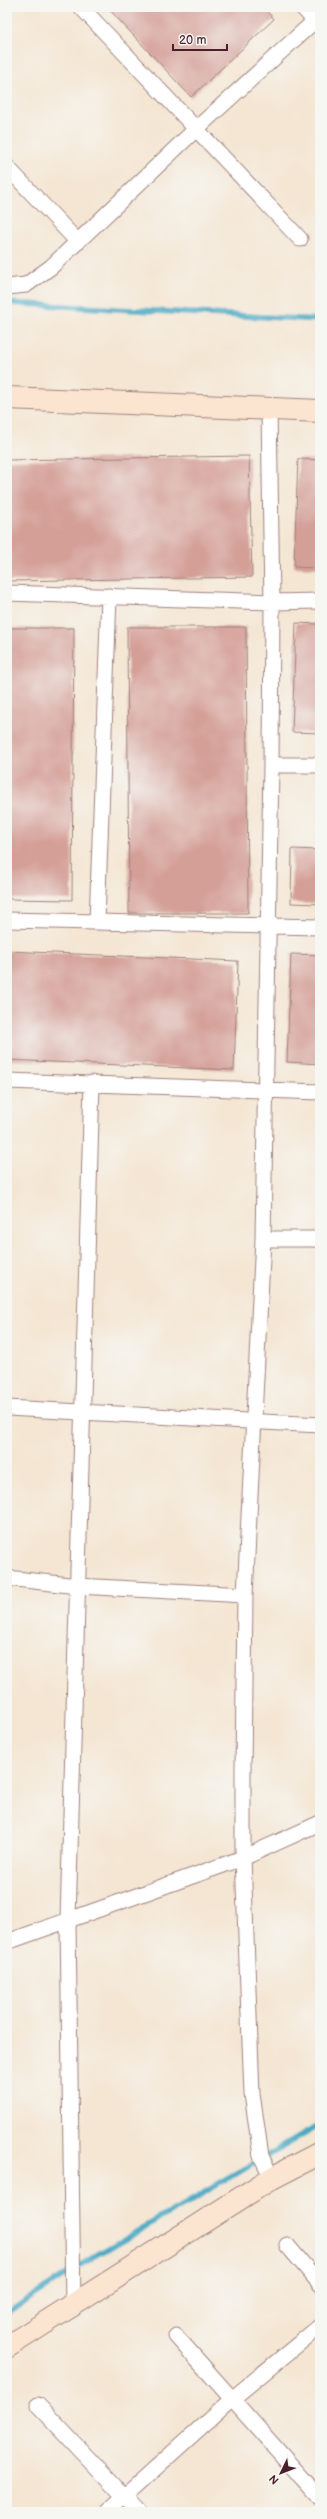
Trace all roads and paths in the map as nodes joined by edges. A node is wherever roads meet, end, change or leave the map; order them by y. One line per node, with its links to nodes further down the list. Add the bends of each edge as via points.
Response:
1 (81, 7): 4 (street)
2 (302, 7): 3 (street)
3 (318, 21): 4 (street)
4 (195, 130): 6 (street); 7 (street)
5 (7, 167): 7 (street)
6 (300, 240)
7 (78, 242): 8 (street, via 52,267 33,280 21,286)
8 (7, 287)
9 (7, 398): 10 (street)
10 (269, 409): 11 (street); 14 (street)
11 (320, 411)
12 (7, 593): 13 (street)
13 (109, 596): 14 (street); 19 (street)
14 (272, 602): 15 (street); 16 (street)
15 (320, 602)
16 (272, 765): 17 (street); 20 (street)
17 (320, 765)
18 (7, 920): 19 (street)
19 (97, 922): 20 (street)
20 (267, 926): 21 (street); 24 (street)
21 (320, 926)
22 (7, 1080): 23 (street)
23 (92, 1083): 24 (street); 29 (street)
24 (265, 1091): 25 (street); 26 (street)
25 (320, 1092)
26 (263, 1239): 27 (street); 30 (street)
27 (320, 1239)
28 (7, 1408): 29 (street)
29 (83, 1411): 30 (street); 33 (street)
30 (254, 1422): 31 (street); 34 (street)
31 (320, 1425)
32 (7, 1578): 33 (street)
33 (78, 1586): 34 (street); 37 (street)
34 (245, 1595): 36 (street)
35 (320, 1823): 36 (street)
36 (243, 1858): 37 (street); 40 (street, via 252,2094 261,2156)
37 (68, 1920): 38 (street); 43 (street)
38 (7, 1942)
39 (320, 2153): 40 (street)
40 (272, 2178): 43 (street)
41 (287, 2246): 42 (street)
42 (320, 2284)
43 (73, 2307): 46 (street)
44 (320, 2326): 47 (street)
45 (176, 2336): 47 (street)
46 (7, 2348)
47 (232, 2399): 49 (street); 50 (street)
48 (38, 2405): 49 (street)
49 (125, 2496): 51 (street); 52 (street)
50 (320, 2498)
51 (107, 2512)
52 (139, 2512)

